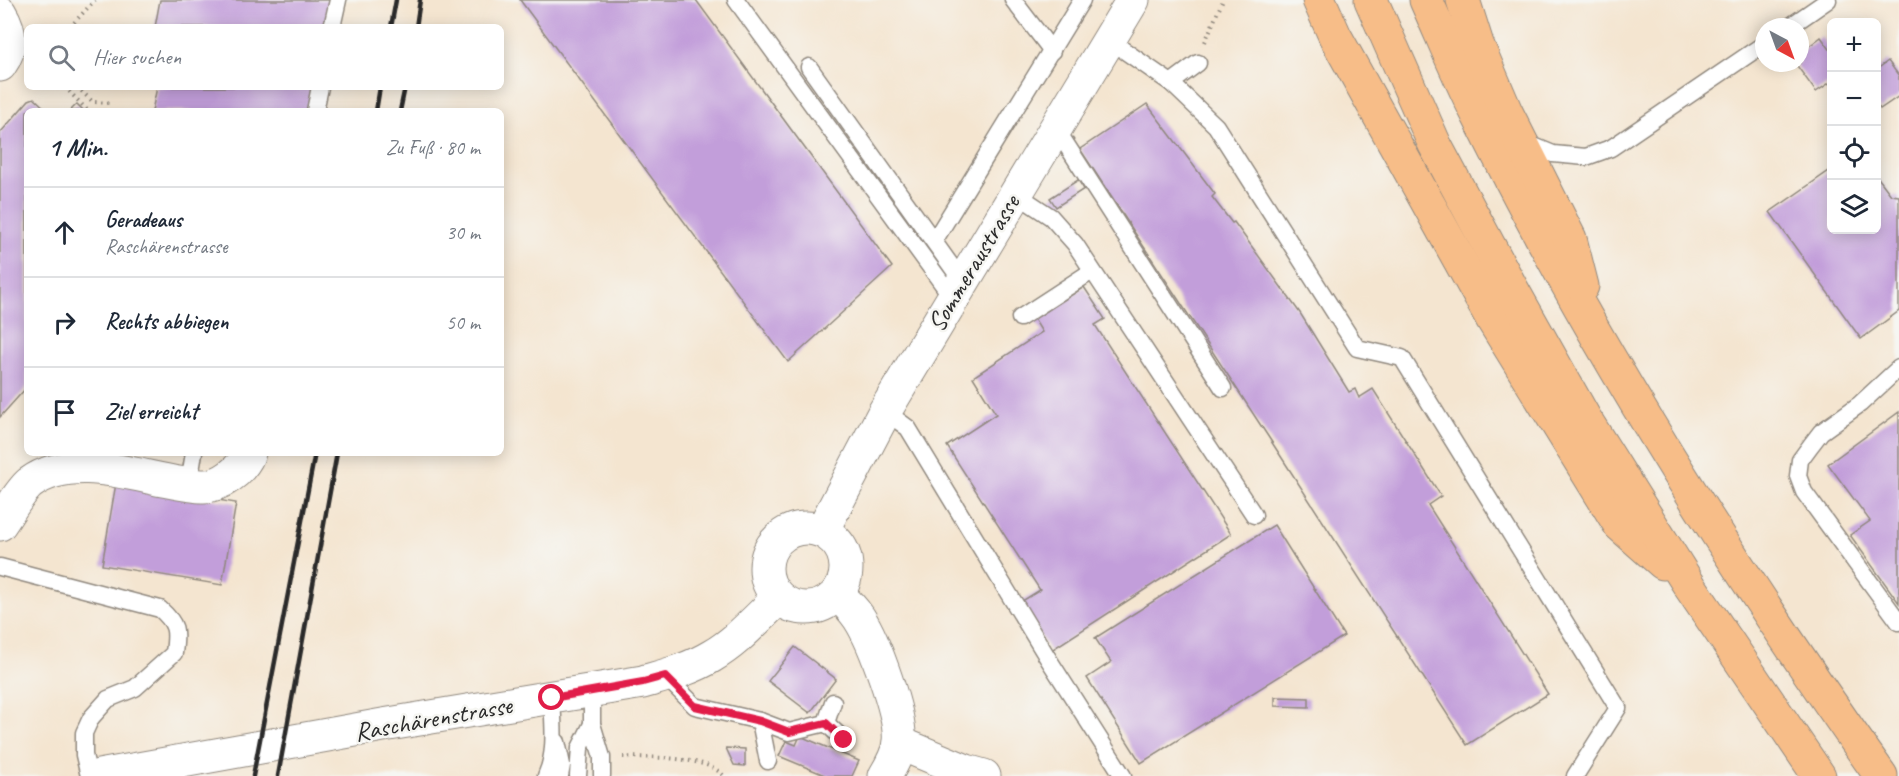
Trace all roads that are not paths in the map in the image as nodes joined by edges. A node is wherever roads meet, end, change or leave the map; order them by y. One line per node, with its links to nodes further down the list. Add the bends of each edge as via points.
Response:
1 (338, 0): 13 (lane)
2 (736, 0): 28 (lane)
3 (1013, 0): 16 (lane)
4 (1082, 0): 16 (lane)
5 (1132, 0): 14 (street, Sommeraustrasse)
6 (1319, 0): 41 (highway, via 1335,36 1487,310 1620,525)
7 (1371, 0): 41 (highway, via 1435,145 1512,289 1585,419)
8 (1426, 0): 30 (highway, via 1477,113)
9 (1463, 0): 24 (highway, via 1477,44)
10 (1828, 0): 12 (lane)
11 (0, 13): 18 (street, via 8,26 10,41)
12 (1802, 18)
13 (333, 24)
14 (1109, 40): 20 (lane); 23 (street, Sommeraustrasse)
15 (1755, 50): 24 (lane, via 1611,148 1586,157 1553,154)
16 (1052, 51): 26 (lane)
17 (1198, 63): 20 (lane)
18 (0, 65)
19 (809, 67): 26 (lane)
20 (1172, 82): 64 (lane, via 1216,126 1357,348 1402,358 1618,708)
21 (319, 90): 22 (lane)
22 (316, 108)
23 (1055, 127): 25 (street, Sommeraustrasse); 32 (lane)
24 (1520, 140): 30 (highway, via 1570,238)
25 (1015, 193): 27 (lane, via 1057,223); 28 (street, Sommeraustrasse)
26 (934, 242): 28 (lane)
27 (1092, 271): 29 (lane); 37 (lane)
28 (957, 289): 33 (street, Sommeraustrasse)
29 (1020, 318)
30 (1595, 334): 66 (highway, via 1771,616)
31 (1899, 368): 44 (lane, via 1860,404 1821,432 1800,460 1798,476 1804,492)
32 (1223, 388)
33 (885, 411): 39 (street, Sommeraustrasse); 63 (lane, via 908,428)
34 (248, 456): 36 (street, via 228,478 204,486)
35 (63, 460): 36 (street, via 110,470); 38 (street, via 29,483)
36 (191, 468)
37 (1254, 515)
38 (0, 524)
39 (822, 531): 42 (street, via 844,554 846,575); 43 (street, via 792,531 769,551 765,571)
40 (0, 567): 55 (lane, via 160,609 174,621 174,653 135,688 108,699 91,717 84,734)
41 (1691, 588): 65 (highway)
42 (837, 594): 43 (street, via 808,609 793,607); 53 (street, via 859,617 867,633 894,704)
43 (778, 598): 45 (street, Raschärenstrasse, via 712,657)
44 (1899, 622)
45 (665, 676): 46 (street, Raschärenstrasse); 49 (lane, via 695,706)
46 (592, 691): 48 (street, Raschärenstrasse); 51 (lane)
47 (832, 702): 50 (lane)
48 (553, 713): 56 (street, Raschärenstrasse); 57 (lane, via 550,768); 58 (lane, via 562,765)
49 (760, 721): 50 (lane, via 789,732); 54 (lane)
50 (826, 723): 52 (lane)
51 (591, 724): 59 (lane, via 580,748); 60 (lane, via 602,757)
52 (844, 740)
53 (899, 743): 61 (street); 62 (street)
54 (768, 761)
55 (89, 776)
56 (99, 776)
57 (546, 776)
58 (560, 776)
59 (579, 776)
60 (602, 776)
61 (885, 776)
62 (984, 776)
63 (1124, 776)
64 (1575, 776)
65 (1819, 776)
66 (1881, 776)

